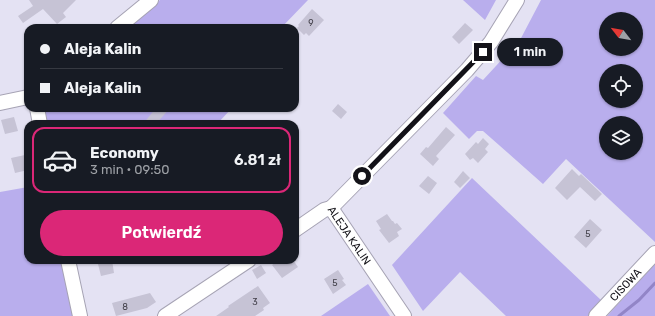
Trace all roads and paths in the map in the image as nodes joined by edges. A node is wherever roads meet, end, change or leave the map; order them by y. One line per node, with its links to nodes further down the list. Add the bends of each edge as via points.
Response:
1 (151, 0): 3 (street)
2 (517, 0): 6 (street, ALEJA KALIN, via 491,42 467,70)
3 (122, 24)
4 (24, 98): 5 (street)
5 (0, 103)
6 (331, 208): 7 (street); 13 (street, ALEJA KALIN)
7 (299, 227)
8 (655, 254): 14 (street, CISOWA)
9 (69, 264): 11 (street)
10 (243, 264): 12 (street)
11 (80, 316)
12 (165, 316)
13 (404, 316)
14 (596, 316)

